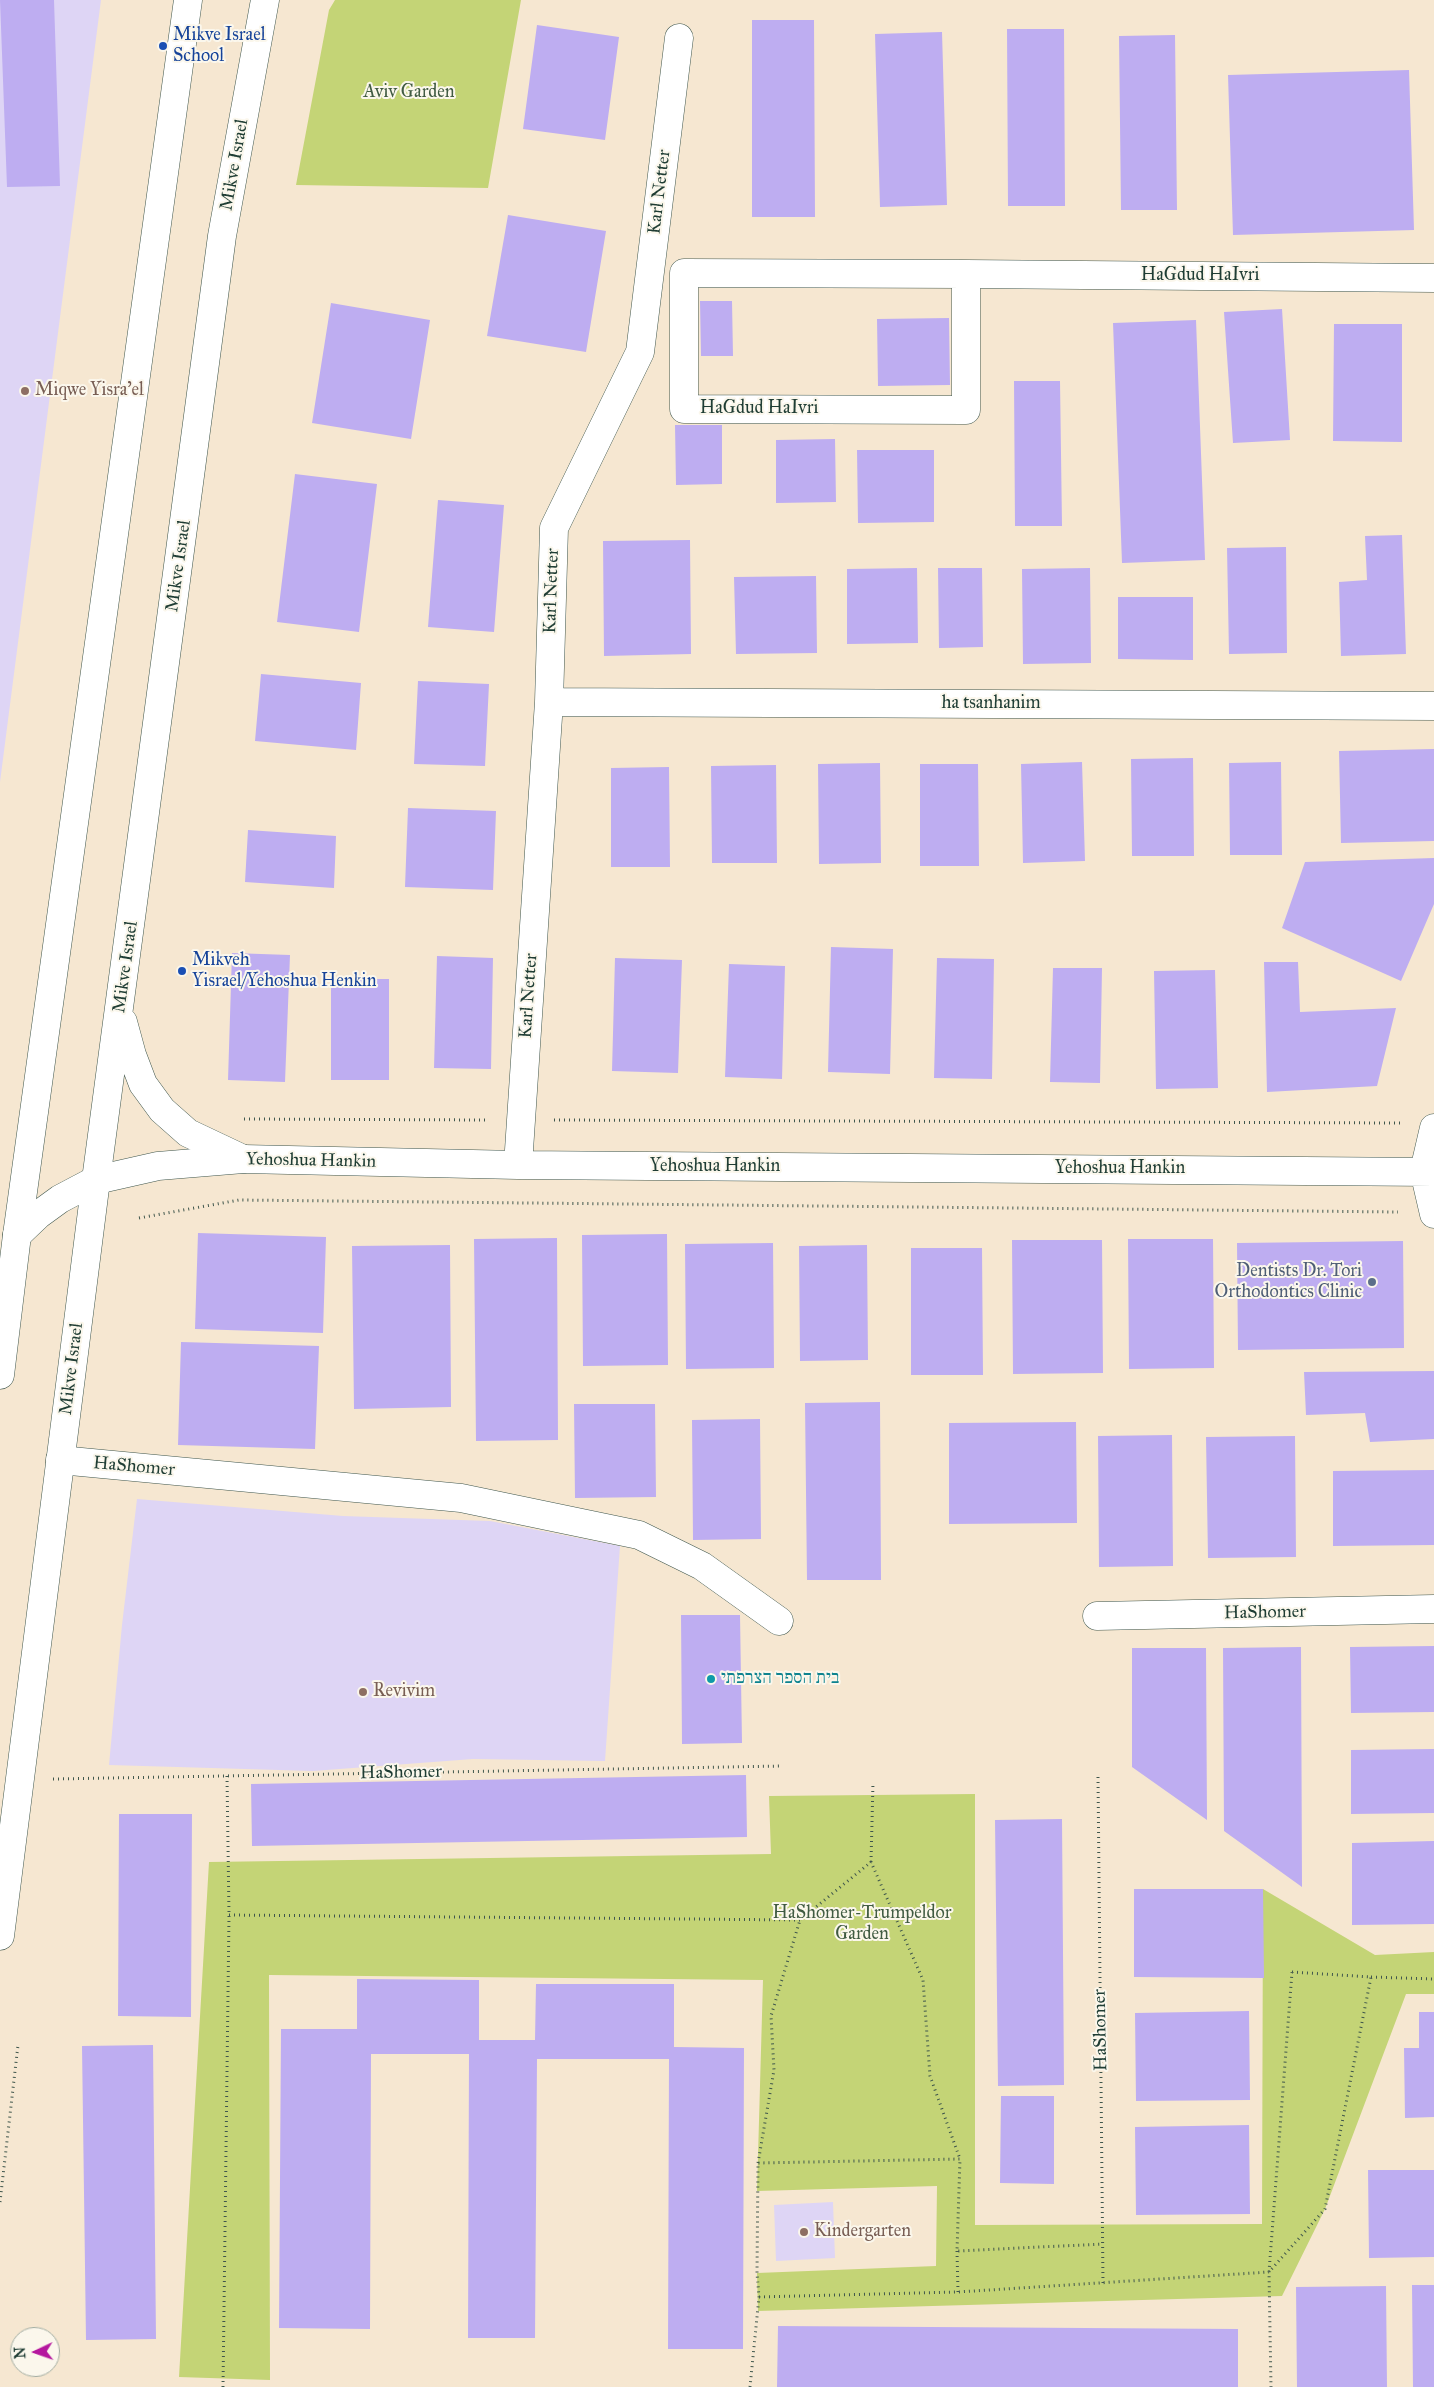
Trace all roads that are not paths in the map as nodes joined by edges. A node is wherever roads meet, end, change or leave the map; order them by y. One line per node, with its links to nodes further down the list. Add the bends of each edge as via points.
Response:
1 (188, 0): 15 (street)
2 (265, 0): 8 (street, Mikve Israel, via 222,236)
3 (679, 38): 6 (street, Karl Netter, via 640,352 554,528)
4 (966, 274): 4 (street, HaGdud HaIvri, via 684,274 684,409 966,410); 5 (street, HaGdud HaIvri)
5 (1434, 278)
6 (549, 702): 7 (street, ha tsanhanim); 11 (street, Karl Netter)
7 (1434, 706)
8 (120, 1009): 10 (street, via 143,1084 162,1110 188,1133); 13 (street, Mikve Israel)
9 (1434, 1128): 12 (street)
10 (243, 1159): 11 (street, Yehoshua Hankin); 13 (street, Yehoshua Hankin, via 158,1166)
11 (518, 1165): 12 (street, Yehoshua Hankin)
12 (1429, 1172): 14 (street)
13 (96, 1180): 15 (street, Yehoshua Hankin, via 38,1214); 17 (street, Mikve Israel)
14 (1434, 1213)
15 (17, 1235): 16 (street)
16 (0, 1375)
17 (60, 1460): 20 (street, HaShomer, via 461,1498 638,1535 702,1566); 21 (street, Mikve Israel)
18 (1434, 1609): 19 (street, HaShomer)
19 (1097, 1616)
20 (778, 1620)
21 (0, 1936)

